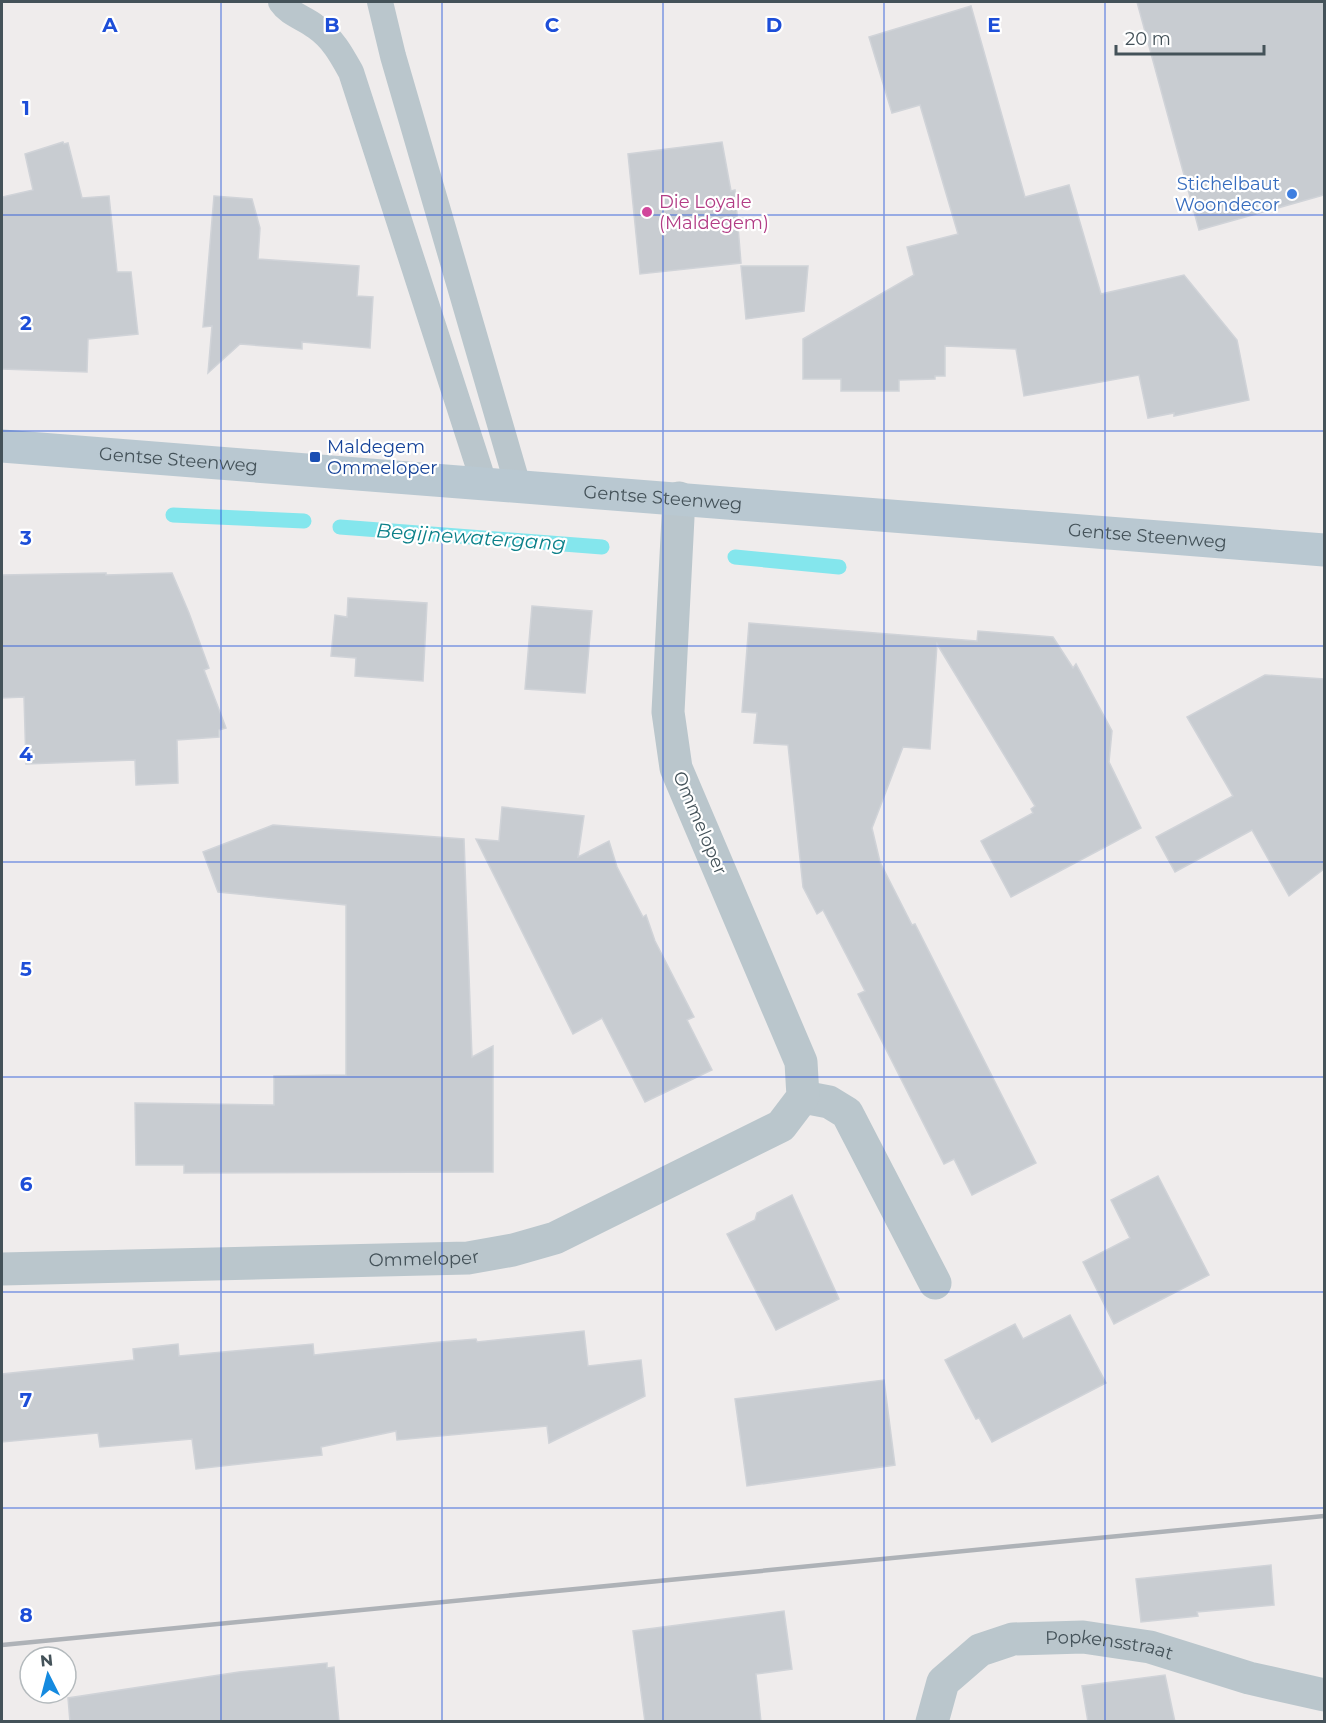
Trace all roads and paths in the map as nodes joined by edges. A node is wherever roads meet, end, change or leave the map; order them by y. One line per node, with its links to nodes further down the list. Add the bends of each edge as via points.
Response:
1 (280, 2): 4 (lane, via 288,12 336,44 351,72)
2 (380, 2): 5 (lane)
3 (2, 446): 4 (street, Gentse Steenweg)
4 (484, 483): 5 (street, Gentse Steenweg)
5 (518, 486): 6 (street, Gentse Steenweg)
6 (679, 498): 7 (street, Gentse Steenweg); 8 (street, Ommeloper, via 668,712 676,768 801,1062)
7 (1324, 550)
8 (803, 1098): 9 (street, Ommeloper, via 782,1126 555,1238 513,1250 468,1258); 10 (street, via 829,1102 847,1113)
9 (2, 1269)
10 (935, 1284)
11 (1324, 1695): 12 (street, Popkensstraat, via 1249,1678 1150,1647 1083,1637 1013,1639 981,1650 943,1682)
12 (932, 1722)

